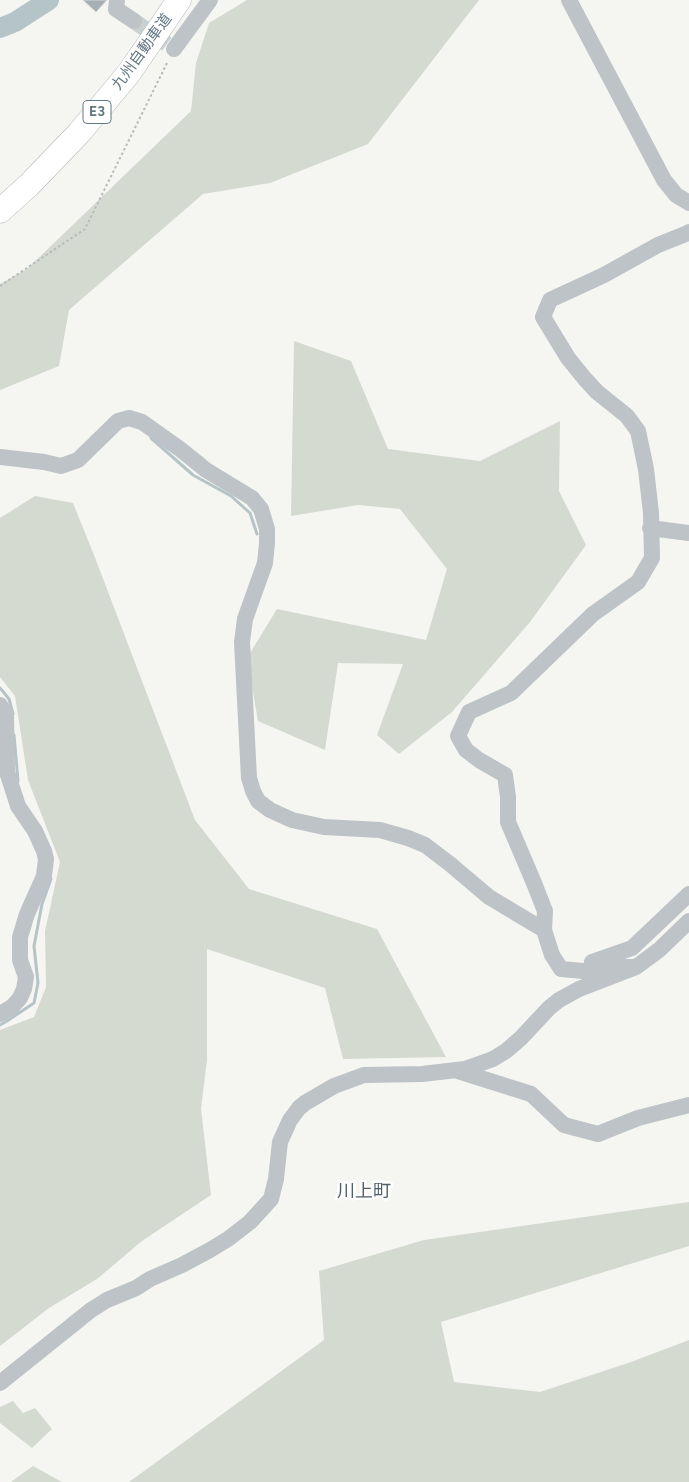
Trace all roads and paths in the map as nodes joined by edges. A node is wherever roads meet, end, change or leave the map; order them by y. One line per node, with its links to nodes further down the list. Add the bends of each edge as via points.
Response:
1 (117, 0): 6 (street, via 116,9)
2 (160, 0): 8 (highway, 九州自動車道 / E3, via 116,64 66,124)
3 (179, 0): 10 (highway, 九州自動車道 / E3, via 129,73 79,134)
4 (210, 0): 7 (street)
5 (569, 0): 9 (street, via 664,180 676,195)
6 (134, 21)
7 (174, 49): 12 (path, via 85,229)
8 (0, 189)
9 (689, 203)
10 (0, 211)
11 (689, 232): 14 (street, via 550,300 543,316 584,379 627,416 638,431 646,469)
12 (0, 286)
13 (0, 457): 19 (street, via 61,466 78,460 118,421 129,418 142,422 206,470 252,498 261,509 267,529 265,563 245,619 242,642 249,778 258,801 292,820 324,827 380,830 425,845 489,897)
14 (650, 528): 15 (street); 19 (street, via 652,558 638,582 593,614 510,693 469,712 458,736 466,750 505,775 508,822 545,911)
15 (689, 533)
16 (0, 705): 22 (street, via 6,715 7,772 18,806 35,831 46,859 44,876 20,937 20,960 26,977 24,989 12,1007)
17 (689, 894): 21 (street, via 632,948 598,961)
18 (689, 921): 20 (street)
19 (544, 930): 21 (street, via 552,955)
20 (636, 967): 21 (street, via 583,972); 23 (street, via 559,1000 506,1051 475,1066)
21 (561, 969)
22 (0, 1014)
23 (456, 1070): 24 (street, via 531,1094 564,1125 598,1134 638,1118); 25 (street, via 417,1075 364,1075 334,1086 305,1103 290,1120 280,1142 271,1199 250,1222 210,1250 91,1310)
24 (689, 1105)
25 (0, 1382)

